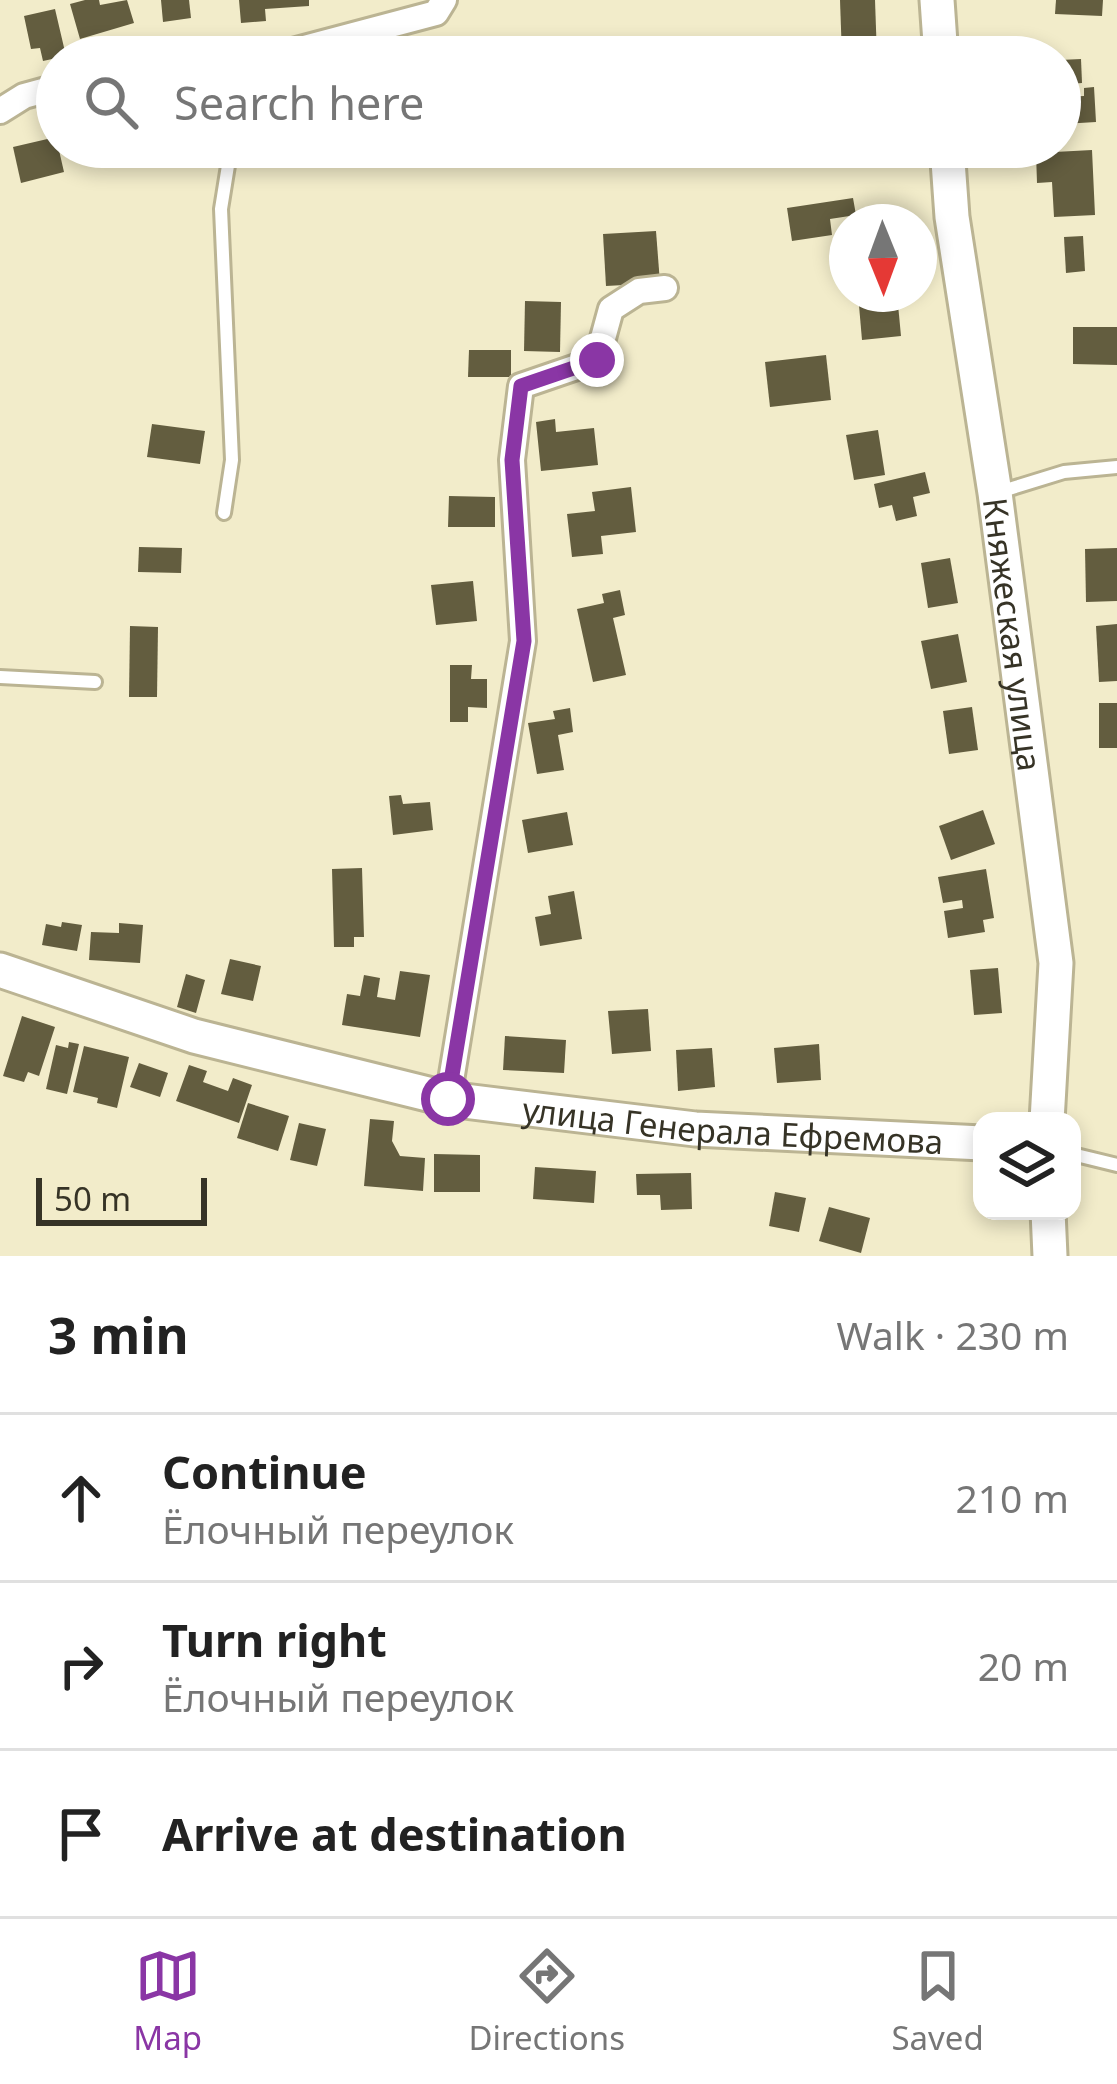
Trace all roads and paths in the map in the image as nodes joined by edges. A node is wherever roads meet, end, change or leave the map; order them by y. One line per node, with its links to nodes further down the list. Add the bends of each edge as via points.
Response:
1 (445, 0): 3 (street, via 436,13)
2 (937, 0): 4 (street)
3 (349, 36)
4 (940, 36)
5 (36, 93): 6 (street)
6 (0, 111)
7 (228, 168): 12 (lane, via 221,209 232,460)
8 (948, 168): 11 (street, Княжеская улица)
9 (665, 288): 16 (street, via 639,291 611,309 597,360 521,386 512,460 524,641)
10 (1117, 467): 11 (lane, via 1064,472)
11 (994, 493): 17 (street, Княжеская улица, via 1056,963)
12 (224, 513)
13 (0, 676): 14 (lane)
14 (95, 682)
15 (0, 970): 16 (street, улица Генерала Ефремова, via 194,1036)
16 (448, 1099): 18 (street, улица Генерала Ефремова, via 695,1129)
17 (1048, 1112)
18 (973, 1143)
19 (1081, 1156): 20 (lane)
20 (1117, 1166)
21 (1048, 1220): 22 (street)
22 (1050, 1256)

